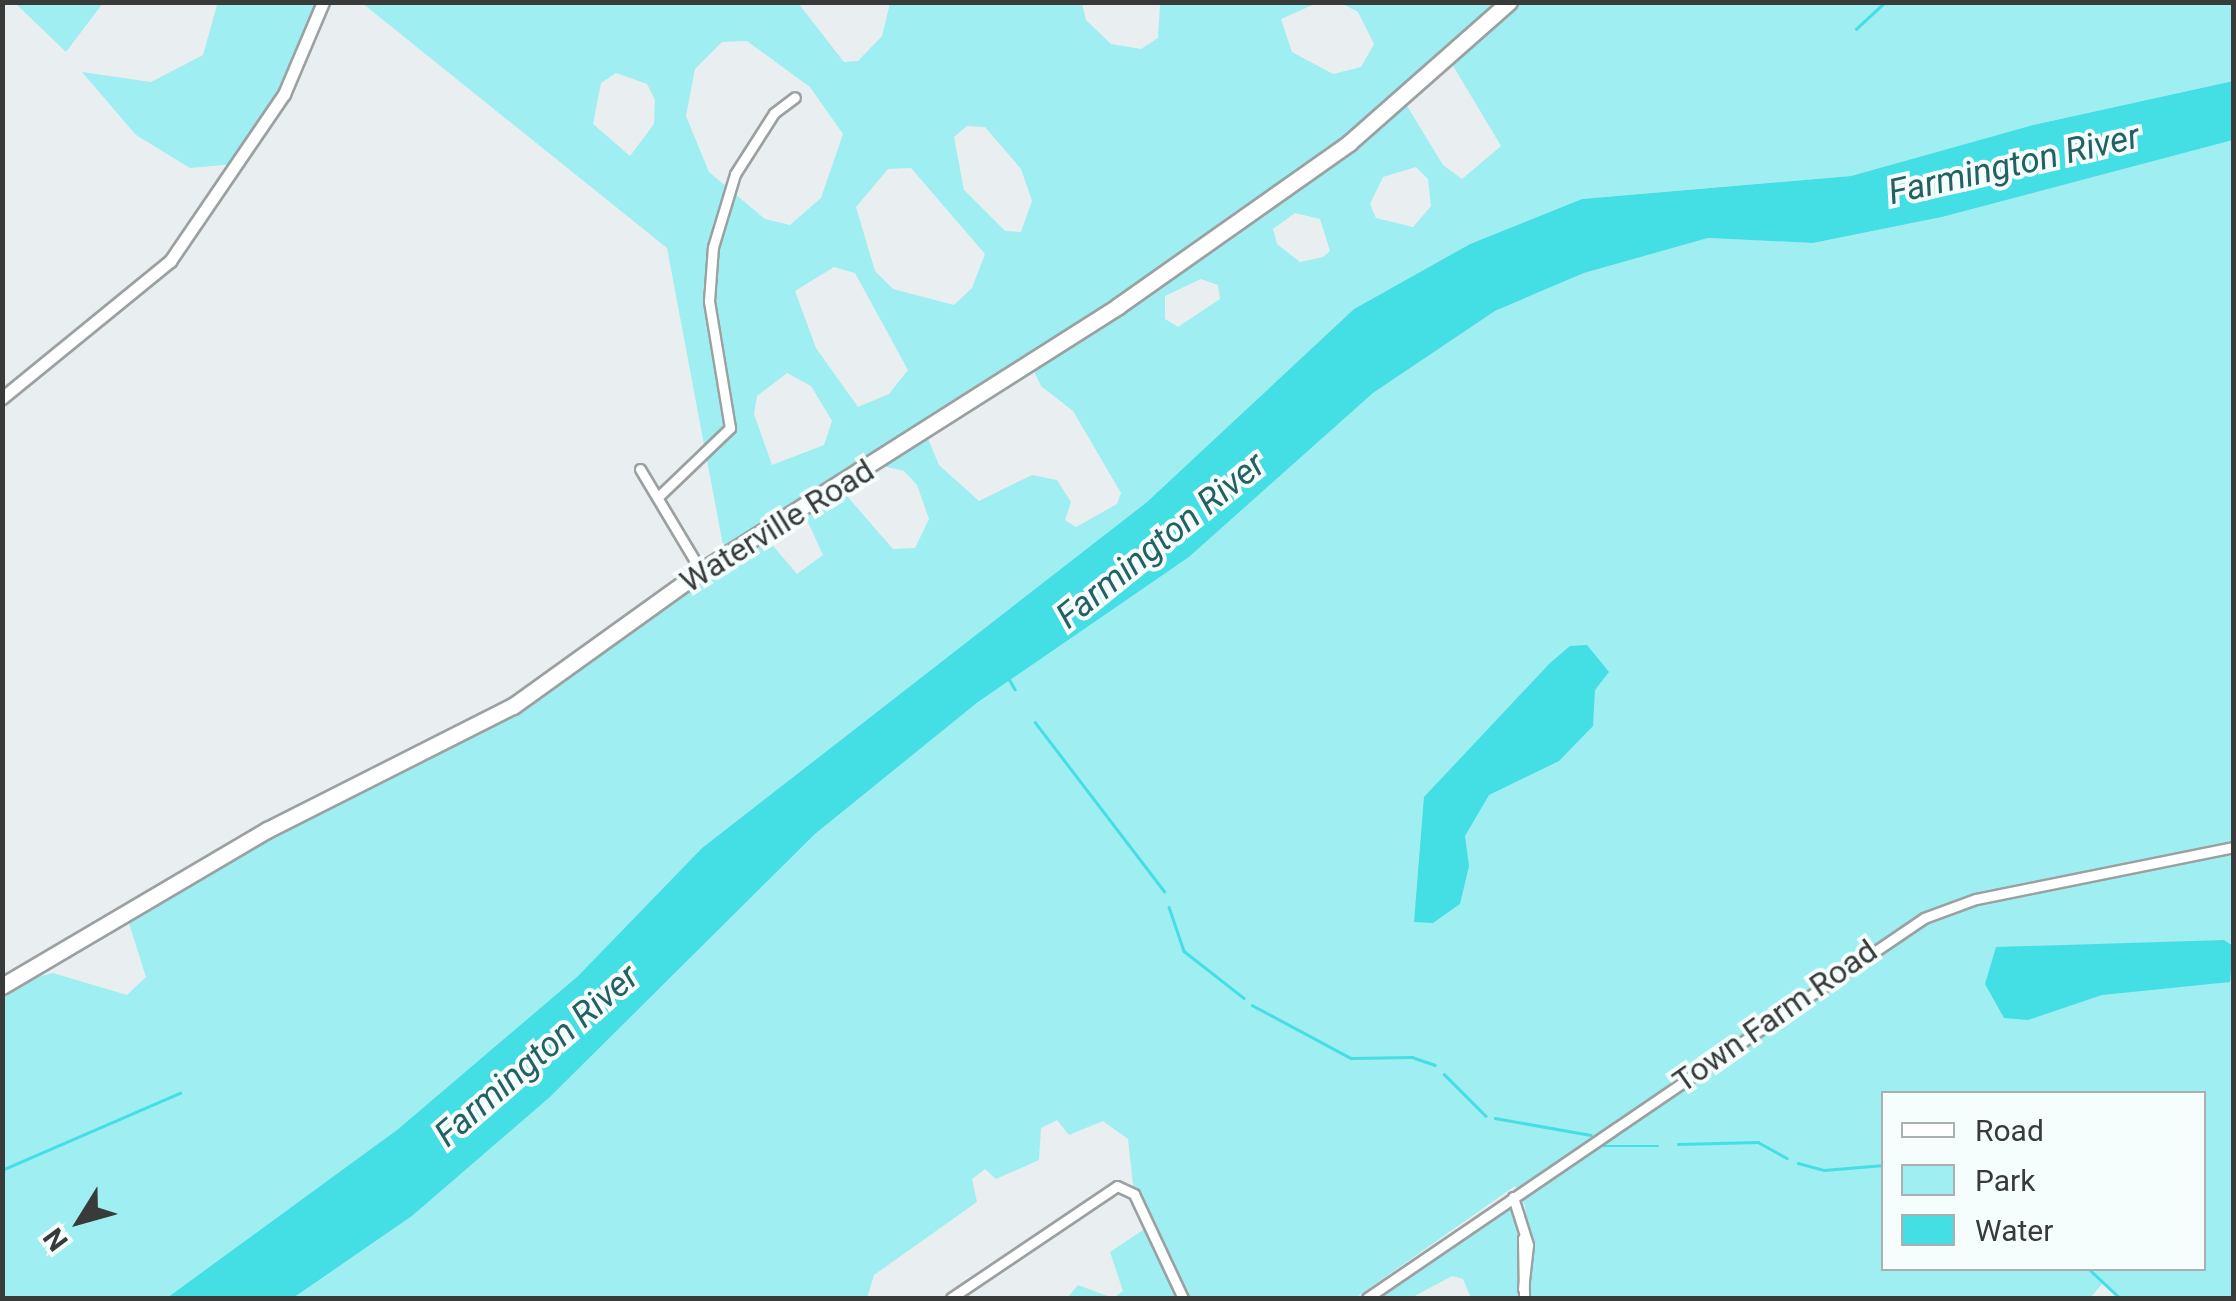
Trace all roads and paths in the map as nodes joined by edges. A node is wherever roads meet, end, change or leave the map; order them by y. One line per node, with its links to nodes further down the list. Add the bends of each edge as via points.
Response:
1 (323, 2): 4 (street, via 284,94 170,261)
2 (1508, 2): 7 (highway, Waterville Road, via 1348,142 1146,286)
3 (794, 97): 6 (street, via 774,114 735,174 713,247 709,301 730,428)
4 (2, 398)
5 (640, 468): 6 (street)
6 (658, 497): 7 (street)
7 (702, 571): 9 (highway, Waterville Road, via 513,706 267,830)
8 (2234, 847): 10 (street, Town Farm Road, via 1976,899 1924,918)
9 (2, 986)
10 (1514, 1197): 11 (street); 14 (street, Town Farm Road)
11 (1524, 1294)
12 (951, 1298): 13 (street, via 1116,1186 1134,1194)
13 (1183, 1298)
14 (1367, 1298)

